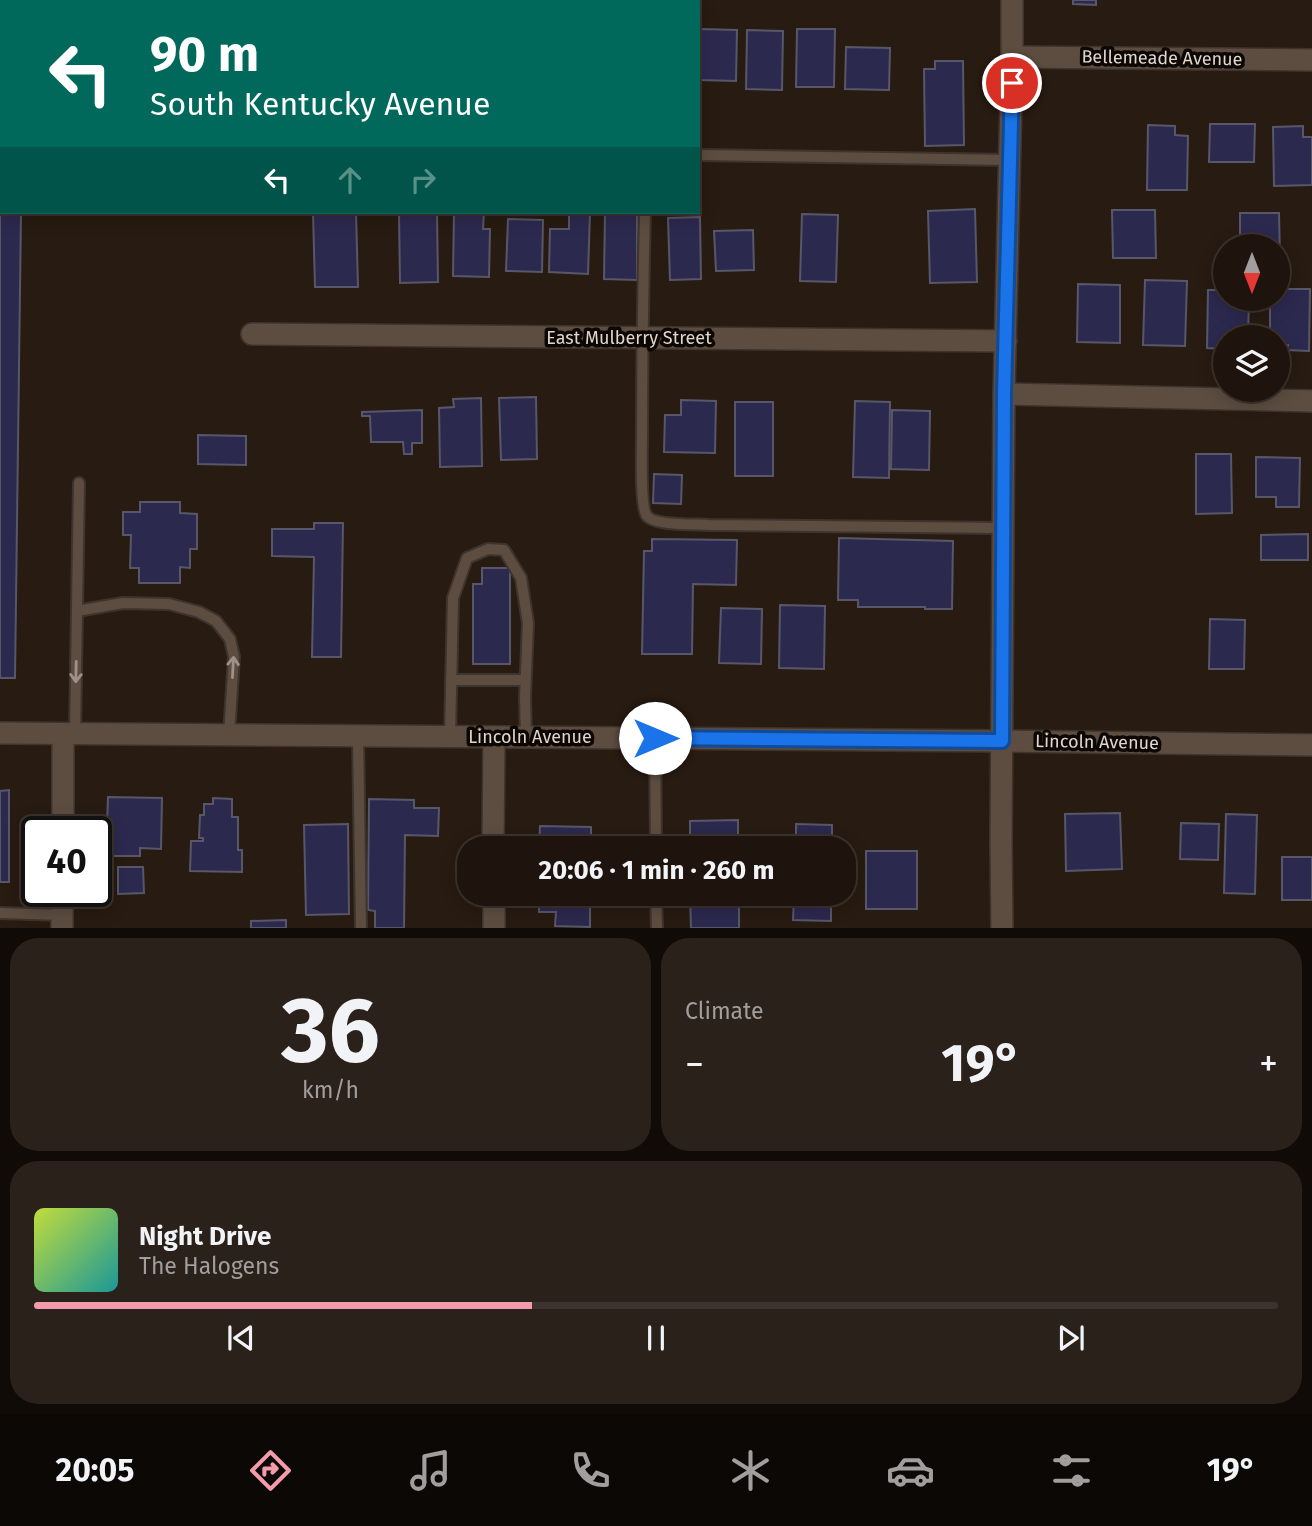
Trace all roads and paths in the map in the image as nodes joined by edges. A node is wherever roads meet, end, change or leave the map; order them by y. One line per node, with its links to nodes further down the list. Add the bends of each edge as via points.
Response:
1 (1012, 0): 2 (street)
2 (1012, 57): 3 (street, Bellemeade Avenue); 5 (street)
3 (1312, 60)
4 (700, 155): 5 (lane)
5 (1010, 160): 9 (street)
6 (645, 214): 8 (lane)
7 (252, 334): 8 (street, East Mulberry Street)
8 (642, 338): 9 (street, East Mulberry Street); 13 (lane, via 644,509 653,520 709,525)
9 (1006, 341): 10 (street)
10 (1004, 394): 11 (street); 13 (street)
11 (1312, 401)
12 (79, 483): 14 (lane)
13 (1003, 528): 25 (street)
14 (77, 611): 18 (lane, one-way to 18); 19 (lane, one-way to 14, via 234,657 230,639 215,621 169,604 123,603)
15 (451, 680): 16 (lane); 16 (lane, via 453,598 467,558 488,550 504,550 521,578 528,623); 21 (lane)
16 (525, 680): 23 (lane)
17 (0, 733): 18 (street, Lincoln Avenue)
18 (69, 734): 19 (street, Lincoln Avenue); 27 (street)
19 (229, 736): 20 (street, Lincoln Avenue)
20 (358, 736): 21 (street, Lincoln Avenue); 34 (lane)
21 (450, 737): 22 (street, Lincoln Avenue)
22 (494, 737): 23 (street, Lincoln Avenue); 28 (street)
23 (526, 737): 24 (street, Lincoln Avenue)
24 (655, 738): 25 (street, Lincoln Avenue); 29 (lane)
25 (1002, 741): 26 (street, Lincoln Avenue); 37 (street)
26 (1312, 745)
27 (64, 816)
28 (493, 836)
29 (656, 836)
30 (494, 906): 35 (street)
31 (656, 906): 36 (lane)
32 (0, 913): 33 (lane)
33 (62, 921)
34 (361, 928)
35 (494, 928)
36 (657, 928)
37 (1002, 928)

